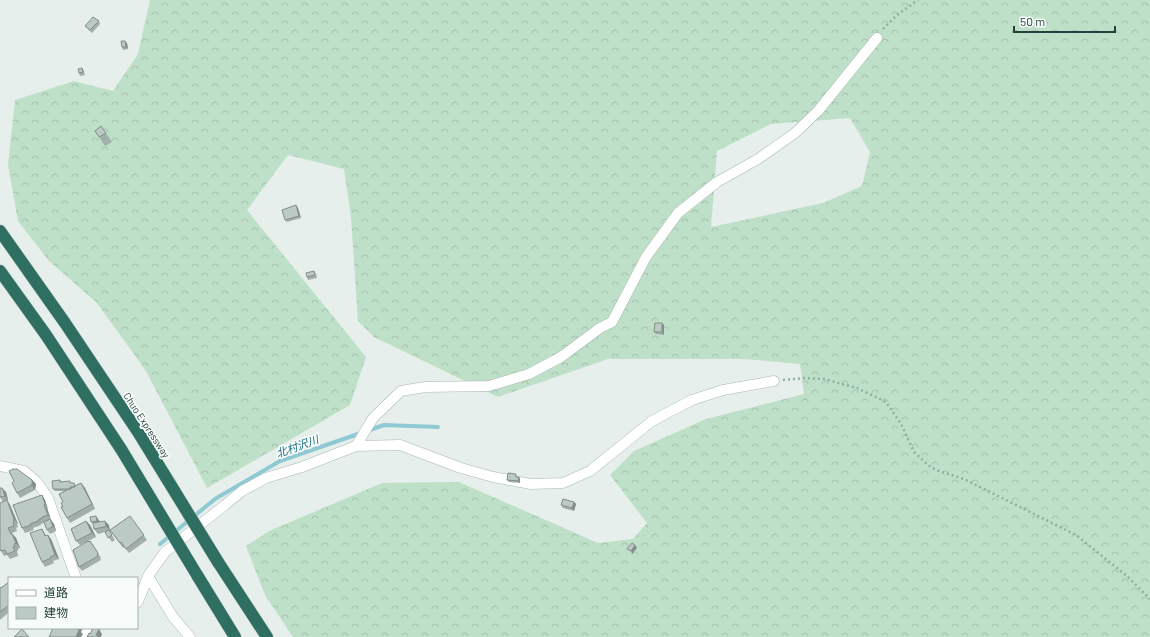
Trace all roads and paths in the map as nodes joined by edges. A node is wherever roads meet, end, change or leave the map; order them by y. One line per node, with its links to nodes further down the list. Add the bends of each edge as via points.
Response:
1 (918, 0): 2 (path, via 897,15 881,30)
2 (877, 38): 6 (street, via 818,111 795,133 758,159 717,182 678,213 646,257 612,322 561,357 529,374 489,386 401,391 372,418)
3 (0, 230): 14 (highway, Chuo Expressway, bridge, via 140,435)
4 (0, 271): 13 (highway, bridge, via 46,334 121,450)
5 (774, 381): 6 (street, via 723,390 692,400 652,421 590,471 563,483 531,484 493,477 400,445); 10 (path, via 824,379 857,388 886,402 901,424 914,452 928,465 964,479 1076,535 1127,576)
6 (356, 446): 8 (street, via 266,478 242,491 165,552)
7 (0, 466): 9 (street, via 24,471 41,487 48,498)
8 (148, 576): 11 (street); 12 (street, via 173,617)
9 (76, 577)
10 (1150, 599)
11 (138, 601)
12 (190, 637)
13 (235, 637)
14 (267, 637)

